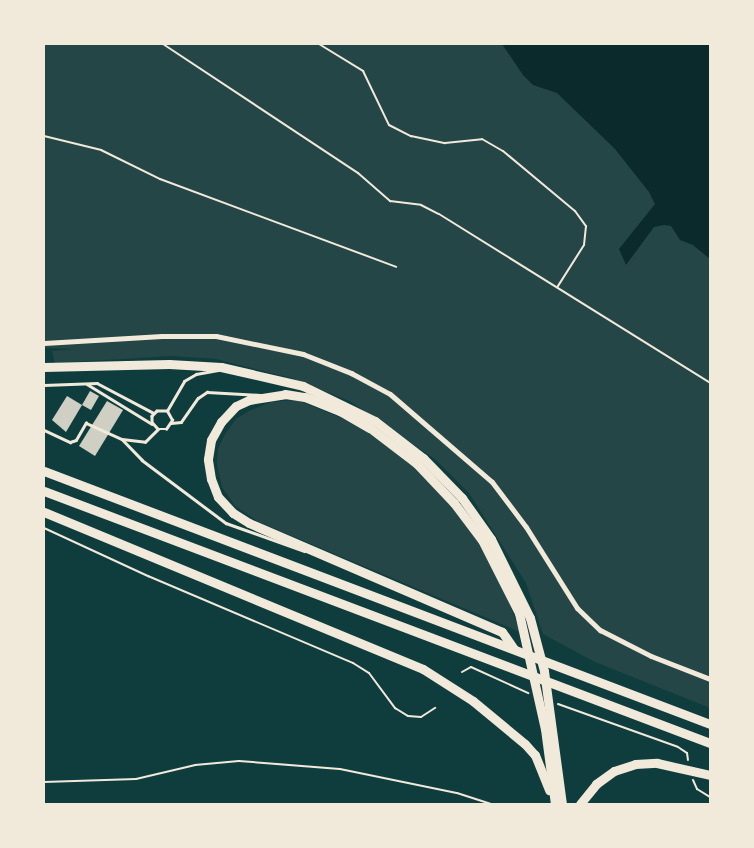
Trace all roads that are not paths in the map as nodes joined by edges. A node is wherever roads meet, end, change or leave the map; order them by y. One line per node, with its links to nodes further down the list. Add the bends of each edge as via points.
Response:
1 (44, 342): 19 (street, via 216,336 303,354 350,373 390,394 492,482 526,527 577,608 600,630 651,656)
2 (44, 367): 3 (main road, via 169,364)
3 (224, 368): 7 (lane, via 196,374 184,381); 24 (main road, via 303,386 374,421 423,458 462,498 491,540 530,618 554,734)
4 (85, 384): 5 (lane); 8 (lane, via 106,386); 10 (lane)
5 (44, 385)
6 (264, 396): 9 (lane, via 206,392 180,422); 17 (main road, via 236,406 221,422 211,440 210,478 218,497 233,513); 23 (main road, via 305,397 370,428 416,463 454,503 482,540 519,613 545,729)
7 (166, 411): 8 (lane); 9 (lane, via 171,416)
8 (154, 413): 10 (lane)
9 (171, 423): 11 (lane, via 166,429)
10 (153, 424): 11 (lane)
11 (158, 429): 13 (lane, via 145,442)
12 (44, 430): 13 (lane, via 70,442 76,440 86,423)
13 (122, 439): 17 (lane, via 142,460 226,523 286,546)
14 (44, 471): 18 (main road)
15 (44, 491): 21 (main road)
16 (44, 512): 23 (main road, via 387,651 423,669 454,688 525,744 542,768)
17 (326, 556): 18 (main road, via 502,632)
18 (514, 649): 20 (main road)
19 (710, 679)
20 (710, 724)
21 (710, 743)
22 (710, 775): 25 (main road, via 657,763 635,764 614,771 596,784)
23 (555, 804)
24 (562, 804)
25 (580, 804)

